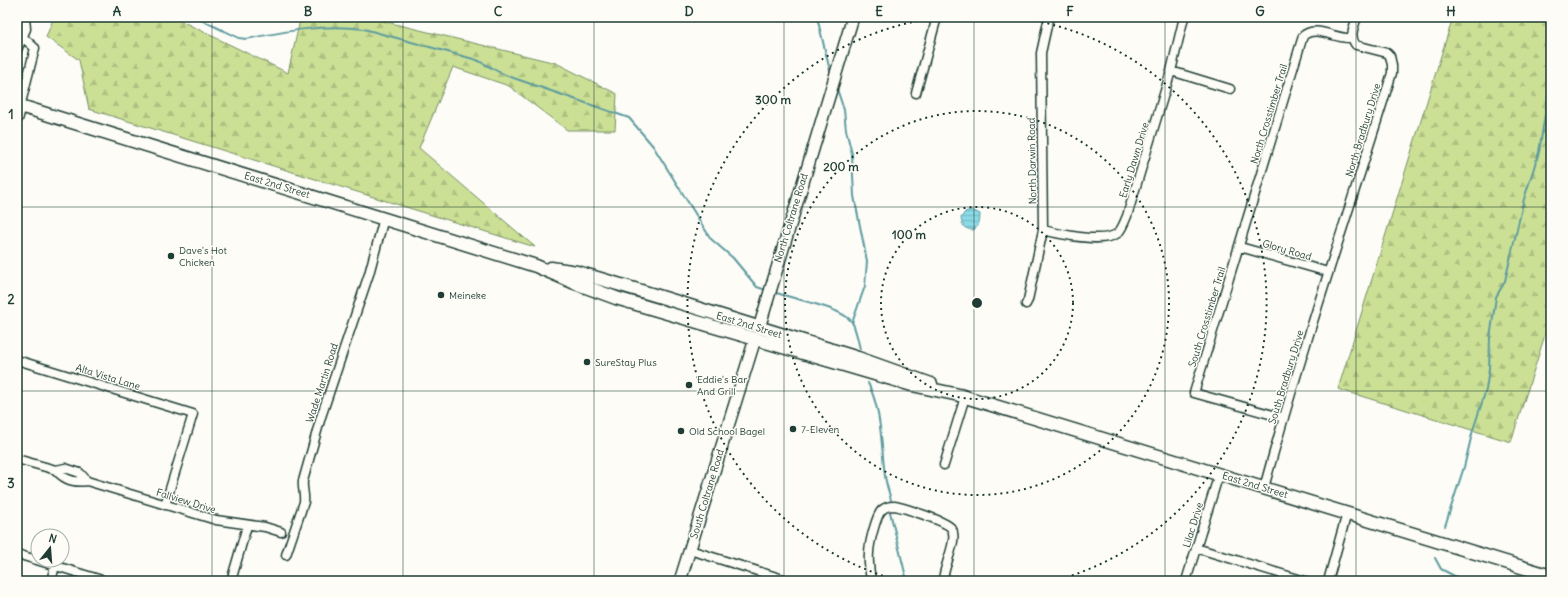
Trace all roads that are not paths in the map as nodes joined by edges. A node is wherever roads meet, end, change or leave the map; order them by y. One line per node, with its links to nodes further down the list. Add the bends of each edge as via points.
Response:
1 (853, 17): 21 (street, North Coltrane Road)
2 (937, 17): 11 (street)
3 (1049, 17): 14 (street, North Darwin Road, via 1041,53)
4 (1184, 17): 9 (street, Early Dawn Drive)
5 (1357, 17): 7 (street)
6 (22, 19): 8 (street, via 18,29)
7 (1352, 38): 15 (street, North Crosstimber Trail, via 1344,39 1314,31 1303,36); 17 (street, North Bradbury Drive, via 1356,45 1390,56 1392,73)
8 (19, 44): 12 (street, via 30,44 35,48)
9 (1171, 71): 10 (street); 14 (street, Early Dawn Drive, via 1127,216 1118,233 1110,237 1086,237)
10 (1230, 89)
11 (916, 93)
12 (18, 110): 13 (main road, East 2nd Street)
13 (384, 218): 16 (main road, East 2nd Street); 36 (street, Wade Martin Road, via 369,274 321,418 303,480 304,502)
14 (1043, 230): 20 (street, North Darwin Road)
15 (1240, 247): 17 (street, Glory Road); 24 (street, South Crosstimber Trail, via 1194,393)
16 (536, 266): 18 (main road, East 2nd Street, via 577,272); 19 (main road, East 2nd Street)
17 (1328, 272): 24 (street, South Bradbury Drive)
18 (658, 296): 19 (main road, via 622,294); 21 (main road, East 2nd Street)
19 (616, 298): 21 (main road, East 2nd Street)
20 (1026, 304)
21 (757, 334): 23 (main road, East 2nd Street, via 858,358 908,374); 34 (street, South Coltrane Road)
22 (17, 360): 29 (street, Alta Vista Lane, via 193,414)
23 (962, 396): 26 (street); 27 (main road, East 2nd Street)
24 (1284, 418): 28 (street, South Bradbury Drive)
25 (17, 459): 29 (street, Fallview Drive, via 56,470 62,478 78,482 87,481)
26 (944, 465)
27 (1219, 474): 28 (main road, East 2nd Street); 33 (street, Lilac Drive)
28 (1264, 488): 30 (main road, East 2nd Street)
29 (165, 505): 31 (street, Fallview Drive)
30 (1347, 513): 40 (main road, East 2nd Street); 50 (street)
31 (247, 526): 32 (street, Fallview Drive, via 265,527); 44 (street)
32 (281, 532)
33 (1196, 548): 48 (street, Lilac Drive); 49 (street)
34 (690, 550): 41 (street); 45 (street, South Coltrane Road)
35 (17, 554): 37 (street)
36 (286, 555)
37 (30, 558)
38 (54, 568): 42 (street)
39 (62, 568): 43 (street)
40 (1551, 576)
41 (783, 579)
42 (51, 581)
43 (105, 581)
44 (231, 581)
45 (680, 581)
46 (871, 581): 47 (street, via 869,552 878,518 886,507 902,508 944,522 951,527 954,535)
47 (943, 581)
48 (1186, 581)
49 (1305, 581)
50 (1328, 581)

